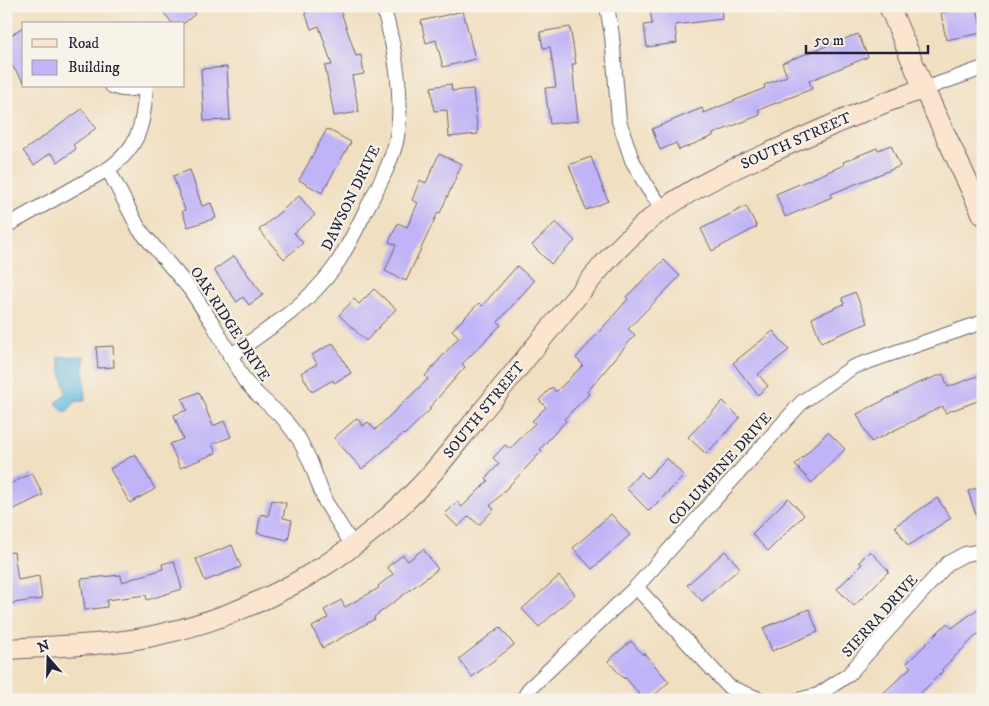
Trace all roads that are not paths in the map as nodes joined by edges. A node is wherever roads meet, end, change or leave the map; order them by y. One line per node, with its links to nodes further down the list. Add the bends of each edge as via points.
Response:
1 (383, 6): 14 (street, DAWSON DRIVE, via 394,56 399,101 395,143 385,172 333,269 290,313)
2 (607, 6): 10 (street, via 619,121 632,160)
3 (889, 6): 8 (street)
4 (983, 68): 8 (street)
5 (116, 88): 6 (street)
6 (138, 88)
7 (145, 88): 9 (street, via 143,121 139,132 130,150)
8 (924, 89): 10 (street, SOUTH STREET, via 894,98 728,171); 11 (street)
9 (108, 169): 12 (street); 14 (street, OAK RIDGE DRIVE, via 139,229 190,289)
10 (663, 209): 15 (street, SOUTH STREET, via 632,234 603,265 425,480 380,525)
11 (983, 216)
12 (6, 226)
13 (983, 322): 17 (street, COLUMBINE DRIVE, via 853,367 802,402)
14 (230, 356): 15 (street, OAK RIDGE DRIVE, via 250,388 284,419 299,439 325,502)
15 (353, 546): 18 (street, SOUTH STREET, via 267,599 186,628 133,640)
16 (983, 550): 21 (street, SIERRA DRIVE, via 965,554 948,563 848,676 818,695)
17 (636, 587): 19 (street, COLUMBINE DRIVE, via 529,689); 20 (street, via 729,687)
18 (6, 649)
19 (523, 700)
20 (761, 700)
21 (798, 700)

